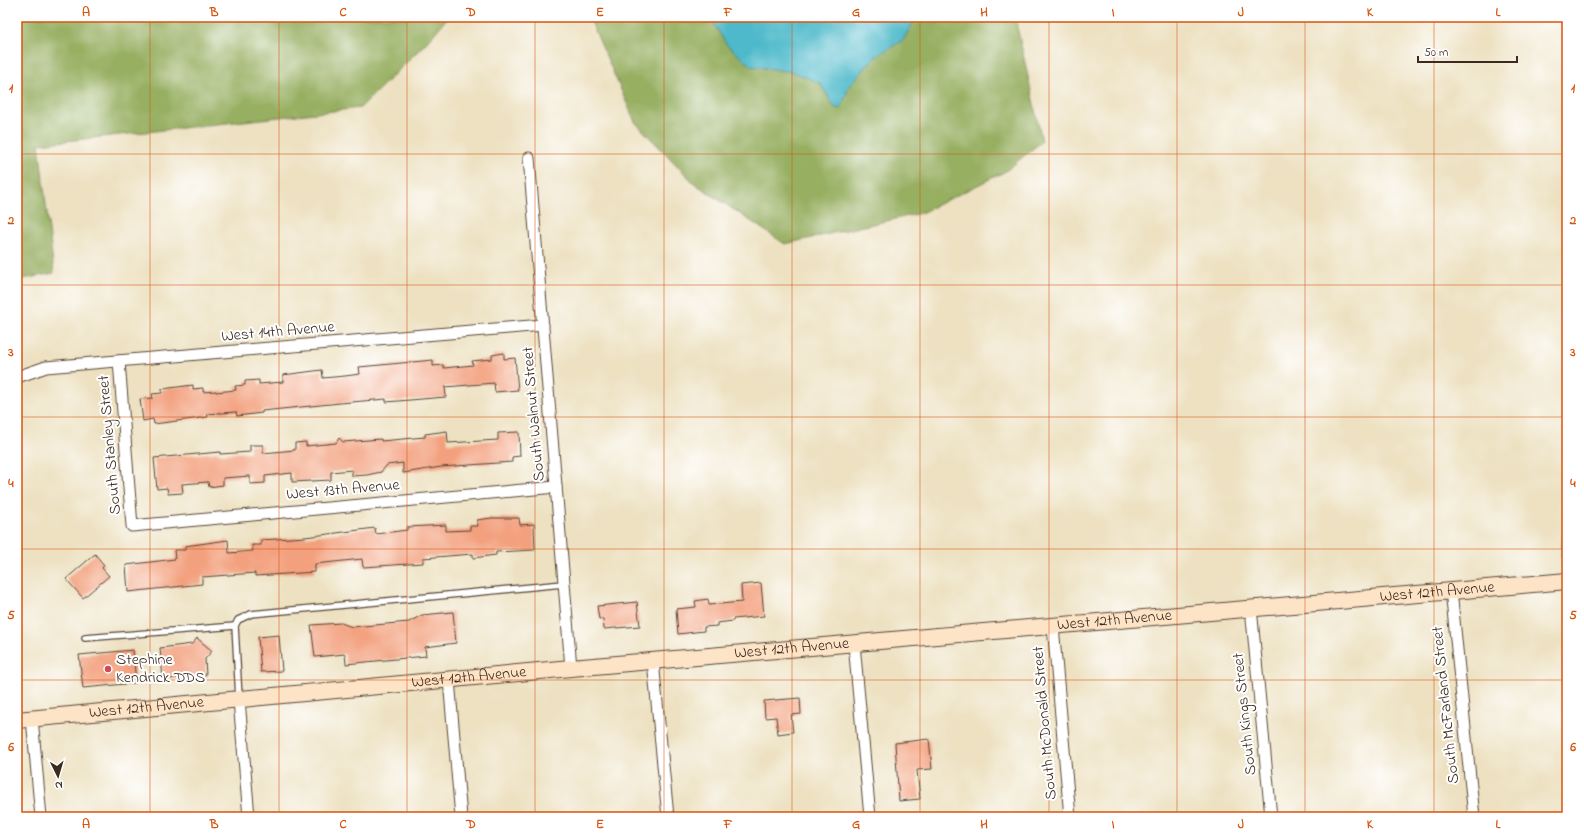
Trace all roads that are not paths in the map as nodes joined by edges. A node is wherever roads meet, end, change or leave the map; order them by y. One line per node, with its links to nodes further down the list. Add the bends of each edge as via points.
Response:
1 (529, 158): 2 (street, South Walnut Street)
2 (542, 325): 3 (street, West 14th Avenue); 5 (street, South Walnut Street)
3 (119, 361): 4 (street, West 14th Avenue, via 46,367); 6 (street, South Stanley Street)
4 (17, 378)
5 (556, 487): 6 (street, West 13th Avenue); 8 (street, South Walnut Street)
6 (132, 526)
7 (1567, 581): 9 (main road, West 12th Avenue)
8 (564, 584): 11 (lane, via 251,614 238,620); 16 (street, South Walnut Street)
9 (1451, 590): 10 (main road, West 12th Avenue); 27 (street, South McFarland Street)
10 (1251, 608): 12 (main road, West 12th Avenue); 26 (street, South Kings Street)
11 (235, 626): 13 (lane); 18 (lane)
12 (1053, 626): 14 (main road, West 12th Avenue); 25 (street, South McDonald Street)
13 (85, 638)
14 (854, 644): 15 (main road, West 12th Avenue); 24 (street)
15 (653, 661): 16 (main road, West 12th Avenue); 23 (street)
16 (571, 668): 17 (main road, West 12th Avenue)
17 (449, 680): 18 (main road, West 12th Avenue); 22 (street)
18 (239, 700): 19 (main road, West 12th Avenue); 21 (street)
19 (24, 719): 20 (street)
20 (41, 817)
21 (249, 817)
22 (461, 817)
23 (668, 817)
24 (870, 817)
25 (1070, 817)
26 (1271, 817)
27 (1474, 817)

